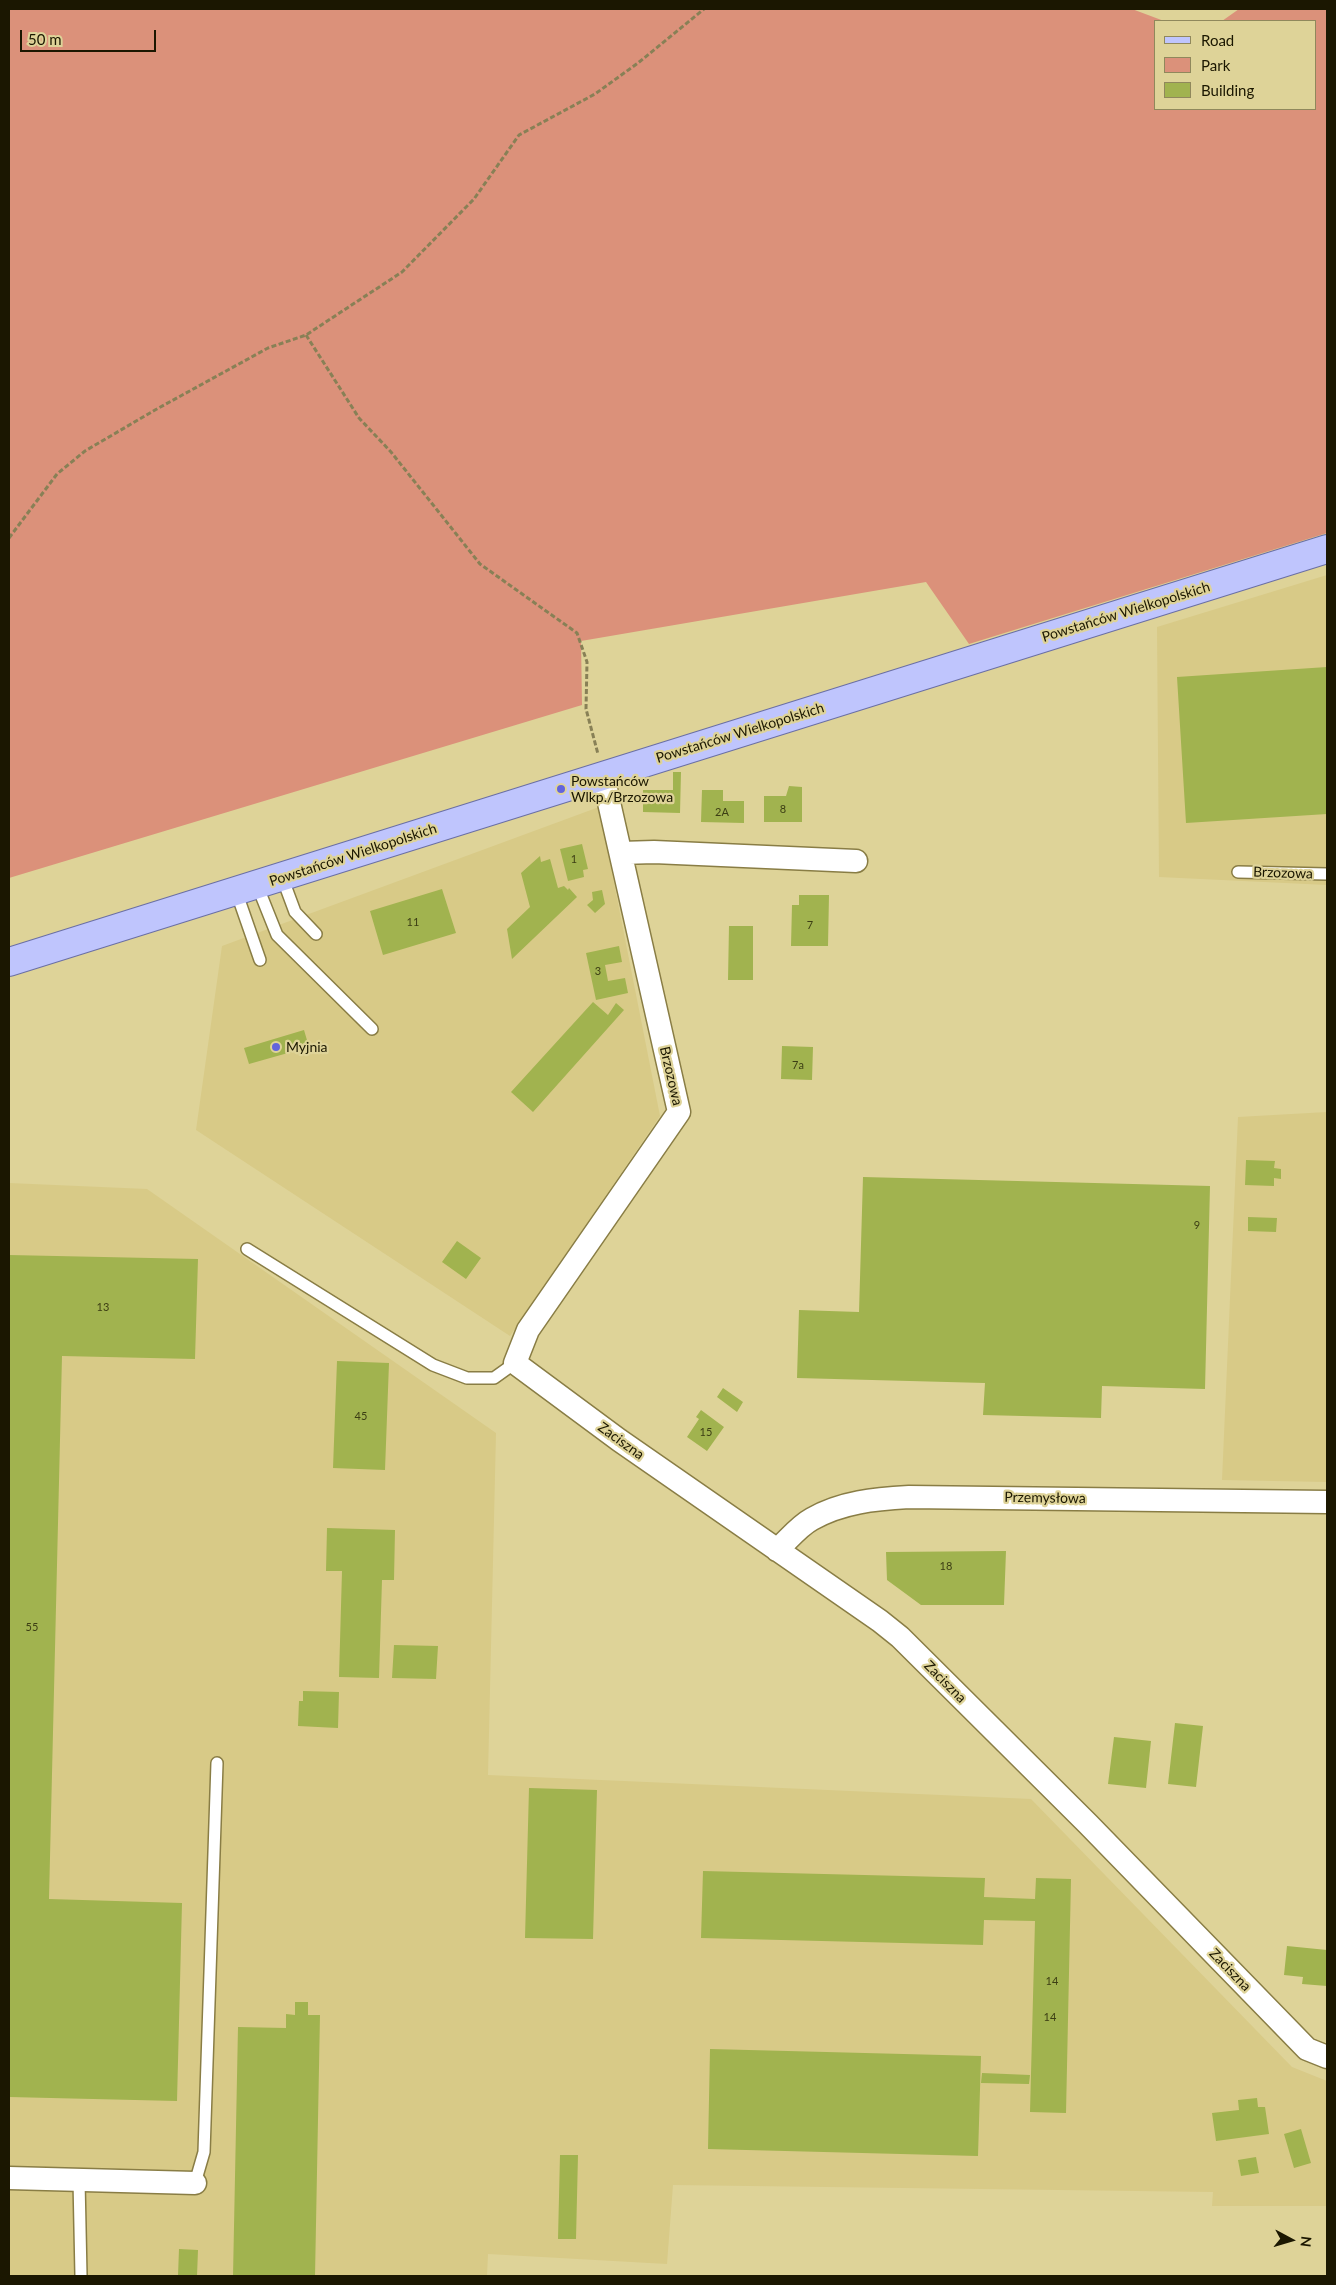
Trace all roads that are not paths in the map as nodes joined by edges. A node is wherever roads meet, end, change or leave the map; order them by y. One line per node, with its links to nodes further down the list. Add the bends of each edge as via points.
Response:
1 (1327, 549): 2 (main road, Powstańców Wielkopolskich)
2 (604, 776): 3 (street, Brzozowa); 7 (main road, Powstańców Wielkopolskich)
3 (621, 853): 4 (street); 13 (street, Brzozowa, via 679,1112 528,1330)
4 (856, 861)
5 (1238, 872): 6 (lane, Brzozowa)
6 (1327, 874)
7 (258, 885): 8 (lane, via 295,912); 9 (lane); 10 (main road, Powstańców Wielkopolskich); 11 (lane, via 278,935)
8 (316, 934)
9 (260, 960)
10 (9, 962)
11 (372, 1029)
12 (247, 1249): 13 (lane, via 432,1365 467,1378 494,1378)
13 (515, 1363): 15 (street, Zaciszna)
14 (1327, 1502): 15 (street, Przemysłowa, via 876,1499 838,1507 810,1520)
15 (777, 1550): 17 (street, Zaciszna, via 900,1637 1307,2049)
16 (217, 1763): 20 (lane, via 204,2152)
17 (1327, 2057)
18 (9, 2178): 19 (street)
19 (79, 2180): 20 (street); 21 (lane)
20 (195, 2183)
21 (80, 2276)

